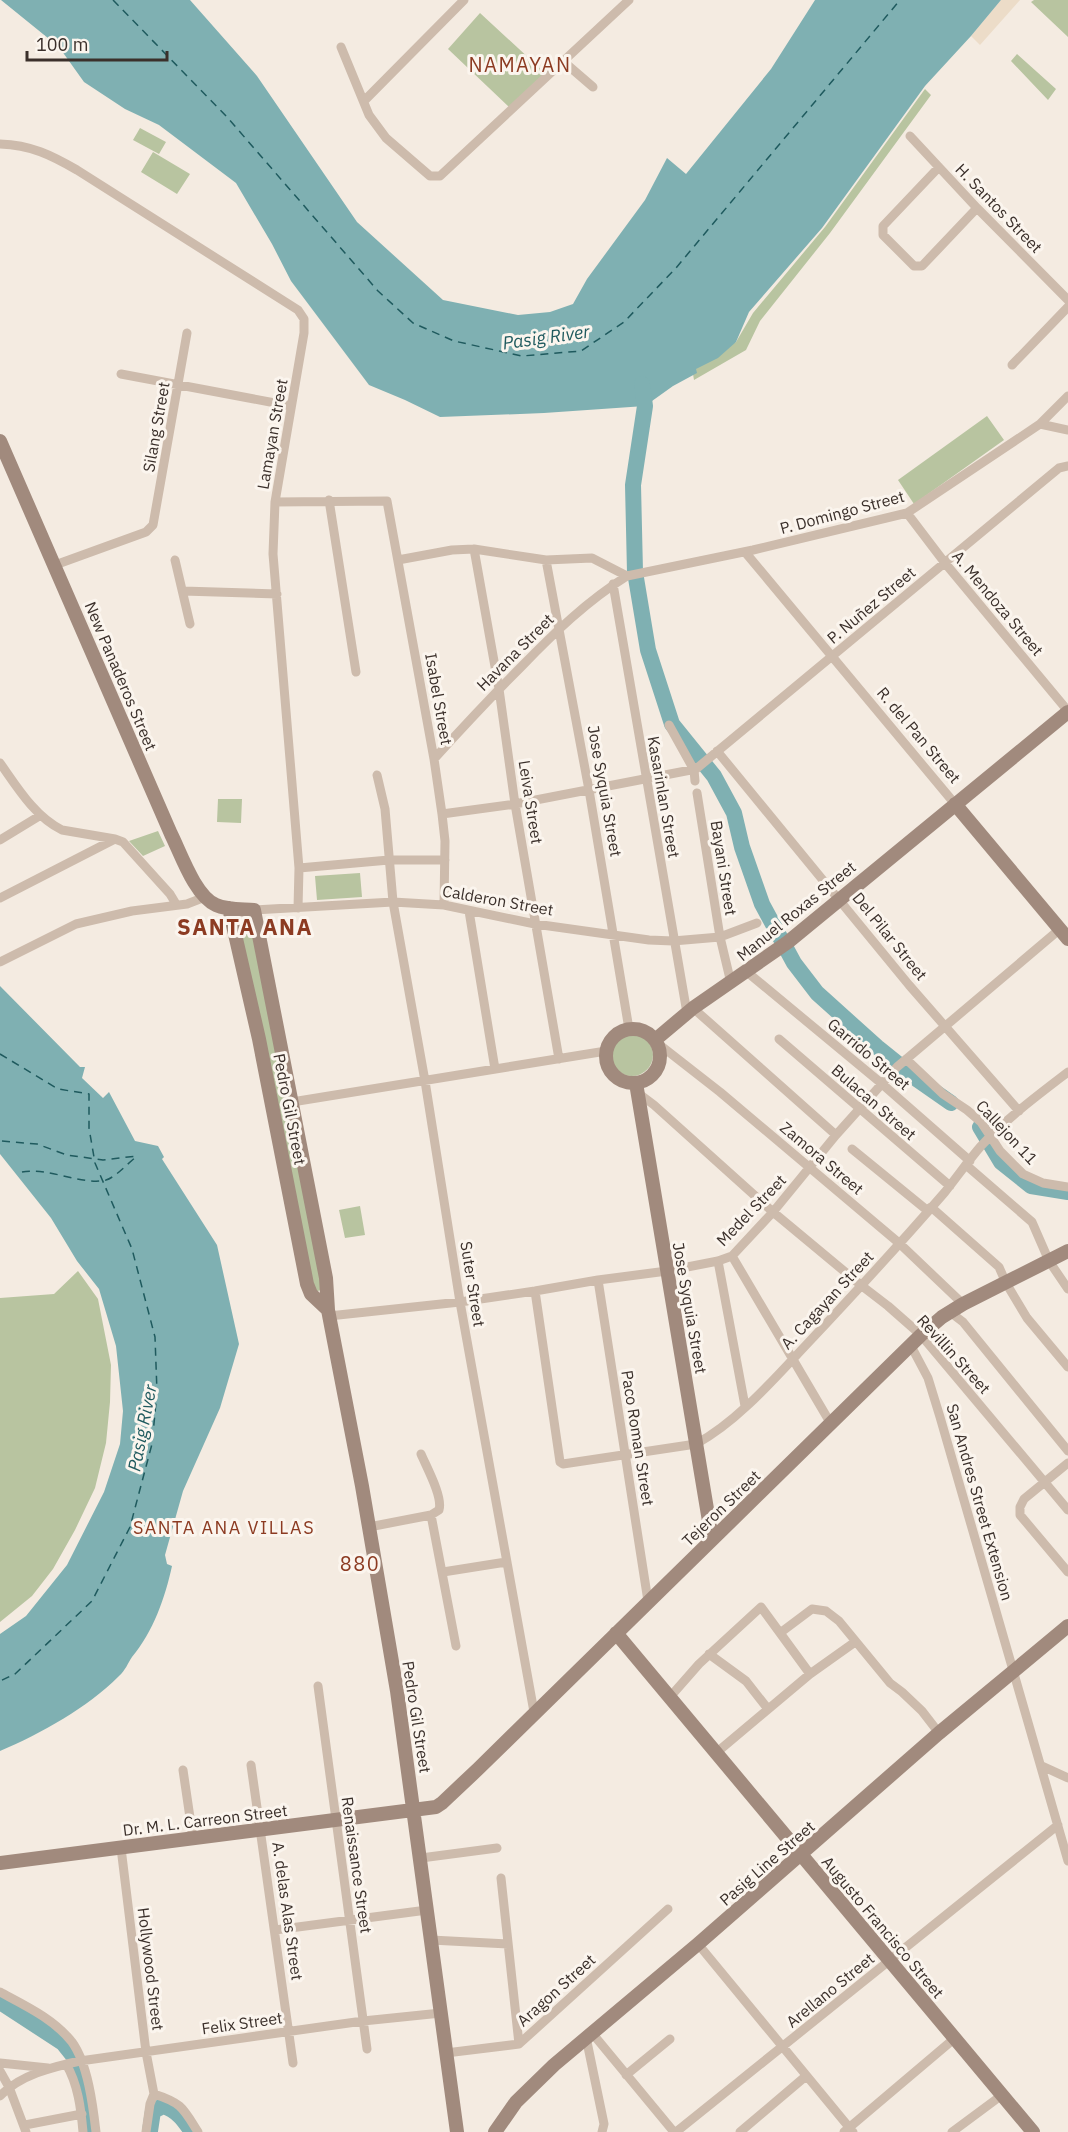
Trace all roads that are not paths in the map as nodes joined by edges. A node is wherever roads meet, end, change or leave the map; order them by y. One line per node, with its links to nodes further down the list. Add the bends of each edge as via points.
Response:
1 (464, 0): 6 (street)
2 (629, 0): 4 (street)
3 (341, 47): 6 (street)
4 (564, 62): 5 (street); 6 (street, via 435,177 386,138)
5 (592, 87)
6 (364, 101)
7 (910, 136): 9 (street, H. Santos Street)
8 (0, 144): 18 (street, Lamayan Street, via 20,144 50,154 298,310 304,319 304,333)
9 (939, 167): 10 (street, H. Santos Street); 10 (street, via 883,226 891,242 914,266 922,266)
10 (976, 208): 11 (street, H. Santos Street)
11 (1068, 300)
12 (1068, 307): 14 (street)
13 (187, 333): 16 (street, Silang Street)
14 (1012, 365)
15 (121, 374): 16 (street)
16 (179, 385): 18 (street); 32 (street, Silang Street, via 153,525 146,532)
17 (1068, 396): 19 (street, P. Domingo Street)
18 (291, 406): 24 (street, Lamayan Street)
19 (1040, 424): 20 (street); 25 (street, P. Domingo Street)
20 (1068, 430)
21 (0, 441): 32 (main road, New Panaderos Street)
22 (1068, 466): 31 (street, P. Nuñez Street, via 1059,468)
23 (329, 500): 24 (street); 29 (street, Isabel Street, via 387,501); 40 (street)
24 (276, 502): 36 (street, Lamayan Street, via 273,554)
25 (907, 513): 27 (street, P. Domingo Street); 31 (street, A. Mendoza Street)
26 (474, 549): 29 (street, via 452,549); 30 (street); 41 (street, Leiva Street)
27 (745, 552): 33 (street, P. Domingo Street); 39 (street, R. del Pan Street)
28 (175, 560): 35 (street)
29 (398, 560): 45 (street, Isabel Street)
30 (546, 560): 33 (street, via 592,558); 38 (street, Jose Syquia Street)
31 (945, 563): 39 (street, P. Nuñez Street); 42 (street, A. Mendoza Street)
32 (55, 565): 62 (main road, New Panaderos Street, via 171,834)
33 (632, 575): 34 (street, Havana Street)
34 (614, 584): 38 (street, Havana Street); 49 (street, Kasarinlan Street)
35 (183, 591): 36 (street); 37 (street)
36 (277, 594): 61 (street, Lamayan Street)
37 (190, 624)
38 (559, 628): 41 (street, Havana Street); 51 (street, Jose Syquia Street)
39 (833, 657): 44 (street, P. Nuñez Street); 54 (street, R. del Pan Street)
40 (356, 672)
41 (499, 689): 45 (street, Havana Street); 53 (street, Leiva Street)
42 (1068, 711): 54 (main road, Manuel Roxas Street)
43 (669, 725): 47 (street)
44 (717, 751): 47 (street, P. Nuñez Street); 64 (street, Del Pilar Street)
45 (434, 759): 55 (street, Isabel Street)
46 (0, 763): 56 (street)
47 (695, 769): 49 (street); 50 (street)
48 (377, 775): 59 (street, Suter Street, via 385,809)
49 (645, 779): 51 (street); 77 (street, Kasarinlan Street)
50 (695, 781)
51 (589, 790): 53 (street); 75 (street, Jose Syquia Street)
52 (697, 793): 76 (street, Bayani Street)
53 (515, 804): 55 (street); 73 (street, Leiva Street)
54 (955, 804): 64 (main road, Manuel Roxas Street); 74 (main road, R. del Pan Street)
55 (442, 814): 60 (street, Isabel Street)
56 (41, 815): 57 (street, via 62,830); 58 (street)
57 (115, 839): 63 (street); 66 (street, via 134,852)
58 (0, 840)
59 (389, 860): 60 (street); 61 (street); 65 (street, Suter Street)
60 (445, 860): 67 (street, Isabel Street)
61 (299, 868): 69 (street, Lamayan Street)
62 (205, 897): 66 (street); 68 (main road)
63 (0, 898)
64 (840, 898): 79 (main road, Manuel Roxas Street); 82 (street, Del Pilar Street)
65 (393, 902): 67 (street, Calderon Street); 69 (street, Calderon Street); 91 (street, Suter Street)
66 (176, 904): 78 (street, via 76,924)
67 (444, 905): 71 (street, Calderon Street)
68 (230, 908): 70 (main road, Calderon Street); 120 (main road, Pedro Gil Street, via 307,1284)
69 (298, 908): 70 (street, Calderon Street)
70 (254, 910): 94 (main road, Pedro Gil Street)
71 (469, 911): 73 (street, Calderon Street); 89 (street)
72 (757, 923): 76 (street, Calderon Street)
73 (535, 924): 75 (street, Calderon Street); 87 (street, Leiva Street)
74 (1064, 934): 82 (street, Medel Street)
75 (612, 935): 77 (street, Calderon Street); 83 (street, Jose Syquia Street)
76 (720, 937): 77 (street, Calderon Street); 80 (street, Bayani Street)
77 (673, 941): 81 (street, Kasarinlan Street)
78 (0, 963)
79 (747, 972): 80 (main road, Manuel Roxas Street); 92 (street, Garrido Street)
80 (731, 983): 81 (main road, Manuel Roxas Street)
81 (690, 1010): 85 (main road, Manuel Roxas Street); 97 (street)
82 (944, 1026): 88 (street, Medel Street); 96 (street, Del Pilar Street)
83 (629, 1029): 85 (main road, via 644,1031); 86 (main road, via 615,1035)
84 (779, 1039): 95 (street, Bulacan Street)
85 (656, 1041): 93 (main road, via 658,1067); 101 (street, Zamora Street)
86 (606, 1051): 87 (street); 93 (main road, via 613,1074)
87 (559, 1059): 89 (street)
88 (902, 1062): 92 (street, Medel Street); 98 (street, Callejon 11, via 981,1122)
89 (495, 1069): 91 (street)
90 (1068, 1072): 96 (street, A. Cagayan Street)
91 (425, 1081): 94 (street); 117 (street, Suter Street)
92 (881, 1083): 95 (street, Medel Street); 100 (street, Garrido Street)
93 (637, 1088): 105 (street, Revillin Street); 111 (main road, Jose Syquia Street)
94 (292, 1102): 120 (main road, Pedro Gil Street, via 326,1278)
95 (859, 1109): 97 (street, Medel Street); 102 (street, Bulacan Street)
96 (1018, 1111): 98 (street, A. Cagayan Street)
97 (836, 1135): 101 (street, Medel Street)
98 (990, 1137): 100 (street, A. Cagayan Street); 103 (street, Callejon 11, via 1023,1174 1043,1183)
99 (852, 1149): 104 (street)
100 (968, 1163): 102 (street, A. Cagayan Street); 109 (street, Garrido Street, via 1032,1222)
101 (810, 1168): 105 (street, Medel Street); 106 (street, Zamora Street)
102 (950, 1186): 104 (street, A. Cagayan Street)
103 (1068, 1187)
104 (930, 1209): 106 (street, A. Cagayan Street); 113 (street, via 999,1267)
105 (773, 1212): 108 (street, Medel Street); 114 (street, Revillin Street)
106 (899, 1243): 114 (street, A. Cagayan Street); 118 (street, Zamora Street)
107 (1068, 1251): 109 (main road, Tejeron Street)
108 (732, 1256): 110 (street, Medel Street); 123 (street)
109 (1049, 1261): 113 (main road, Tejeron Street); 115 (street, Garrido Street)
110 (718, 1262): 111 (street, Medel Street); 125 (street)
111 (667, 1271): 112 (street, Medel Street); 127 (main road, Jose Syquia Street)
112 (598, 1280): 116 (street, Medel Street); 130 (street, Paco Roman Street)
113 (1006, 1283): 118 (main road, Tejeron Street); 124 (street, via 1027,1318)
114 (862, 1286): 121 (street, Revillin Street); 123 (street, A. Cagayan Street)
115 (1068, 1289)
116 (535, 1291): 117 (street, Medel Street); 130 (street, A. Cagayan Street, via 559,1461)
117 (460, 1302): 120 (street, Medel Street); 137 (street, Suter Street)
118 (963, 1304): 119 (main road, Tejeron Street)
119 (950, 1312): 121 (main road, Tejeron Street); 128 (street, via 963,1322)
120 (328, 1313): 135 (main road, Pedro Gil Street)
121 (921, 1335): 122 (main road, Tejeron Street); 132 (street, Revillin Street)
122 (910, 1344): 126 (main road, Tejeron Street); 147 (street, San Andres Street Extension, via 928,1378)
123 (792, 1360): 125 (street, A. Cagayan Street); 126 (street)
124 (1068, 1367)
125 (745, 1406): 127 (street, A. Cagayan Street)
126 (831, 1424): 136 (main road, Tejeron Street)
127 (696, 1444): 130 (street, A. Cagayan Street); 136 (main road, Jose Syquia Street)
128 (1068, 1451)
129 (421, 1454): 134 (street, via 440,1504)
130 (625, 1455): 140 (street, Paco Roman Street)
131 (1068, 1463): 132 (street)
132 (1045, 1482): 133 (street, Revillin Street); 139 (street, via 1024,1499 1020,1515)
133 (1068, 1509)
134 (432, 1515): 135 (street); 138 (street)
135 (369, 1527): 159 (main road, Pedro Gil Street)
136 (712, 1539): 140 (main road, Tejeron Street)
137 (506, 1562): 138 (street); 152 (street, Suter Street)
138 (443, 1572): 145 (street)
139 (1068, 1572)
140 (648, 1601): 142 (main road, Tejeron Street)
141 (1068, 1626): 147 (main road, Pasig Line Street)
142 (616, 1633): 150 (main road, Augusto Francisco Street); 152 (main road, Tejeron Street)
143 (780, 1633): 144 (street, via 812,1609 826,1611); 146 (street, via 761,1606); 148 (street)
144 (855, 1642): 148 (street); 153 (street)
145 (456, 1646)
146 (709, 1654): 150 (street); 151 (street, via 746,1681)
147 (1015, 1671): 153 (main road, Pasig Line Street); 156 (street, San Andres Street Extension)
148 (810, 1674): 151 (street)
149 (318, 1686): 160 (street, Renaissance Street)
150 (670, 1697): 154 (main road, Augusto Francisco Street)
151 (768, 1709): 154 (street)
152 (534, 1712): 159 (main road, Tejeron Street, via 442,1803)
153 (939, 1733): 166 (main road, Pasig Line Street)
154 (716, 1753): 166 (main road, Augusto Francisco Street)
155 (250, 1765): 162 (street, A. delas Alas Street)
156 (1042, 1766): 158 (street); 161 (street, San Andres Street Extension)
157 (183, 1770): 163 (street)
158 (1068, 1778)
159 (414, 1809): 160 (main road, Dr. M. L. Carreon Street); 167 (main road, Pedro Gil Street)
160 (336, 1820): 162 (main road, Dr. M. L. Carreon Street); 173 (street, Renaissance Street)
161 (1058, 1825): 168 (street, San Andres Street Extension); 178 (street, Arellano Street)
162 (261, 1830): 163 (main road, Dr. M. L. Carreon Street); 174 (street, A. delas Alas Street)
163 (193, 1838): 164 (main road, Dr. M. L. Carreon Street)
164 (121, 1848): 169 (main road, Dr. M. L. Carreon Street); 189 (street, Hollywood Street)
165 (497, 1848): 167 (street)
166 (802, 1855): 177 (main road, Pasig Line Street); 178 (main road, Augusto Francisco Street)
167 (421, 1858): 172 (main road, Pedro Gil Street)
168 (1068, 1861)
169 (0, 1863)
170 (501, 1878): 176 (street)
171 (668, 1909): 186 (street, Aragon Street)
172 (427, 1910): 173 (street); 175 (main road, Pedro Gil Street)
173 (350, 1919): 174 (street); 181 (street, Renaissance Street)
174 (275, 1930): 182 (street, A. delas Alas Street)
175 (431, 1940): 176 (street); 180 (main road, Pedro Gil Street)
176 (508, 1944): 186 (street)
177 (698, 1944): 183 (main road, Pasig Line Street); 187 (street)
178 (890, 1961): 184 (main road, Augusto Francisco Street); 187 (street, Arellano Street)
179 (0, 1992): 191 (street, via 52,2023 72,2043)
180 (441, 2013): 181 (street, Felix Street); 190 (main road, Pedro Gil Street)
181 (363, 2021): 182 (street, Felix Street); 188 (street, Renaissance Street)
182 (290, 2032): 189 (street, Felix Street); 193 (street, A. delas Alas Street)
183 (589, 2035): 197 (street); 211 (main road, Pasig Line Street, via 516,2102); 212 (street, via 604,2124)
184 (955, 2038): 201 (main road, Augusto Francisco Street); 205 (street)
185 (670, 2039): 197 (street)
186 (519, 2044): 190 (street, Aragon Street)
187 (783, 2047): 198 (street); 213 (street, Arellano Street)
188 (367, 2049)
189 (146, 2052): 191 (street, Felix Street); 200 (street, Hollywood Street)
190 (446, 2053): 210 (main road, Pedro Gil Street)
191 (81, 2061): 194 (street, Felix Street); 207 (street)
192 (0, 2063): 195 (street, Felix Street)
193 (293, 2063)
194 (67, 2064): 195 (street, Felix Street); 203 (street)
195 (48, 2068): 199 (street, Felix Street)
196 (0, 2071): 199 (street)
197 (626, 2075): 213 (street)
198 (806, 2076): 205 (street); 214 (street)
199 (9, 2087): 202 (street, Felix Street); 204 (street)
200 (154, 2094): 208 (street); 209 (street, via 173,2100)
201 (1002, 2095): 215 (street); 216 (main road, Augusto Francisco Street)
202 (0, 2096)
203 (82, 2114): 204 (street); 206 (street)
204 (25, 2128)
205 (848, 2130)
206 (83, 2132)
207 (96, 2132)
208 (146, 2132)
209 (198, 2132)
210 (457, 2132)
211 (495, 2132)
212 (602, 2132)
213 (675, 2132)
214 (740, 2132)
215 (952, 2132)
216 (1033, 2132)

